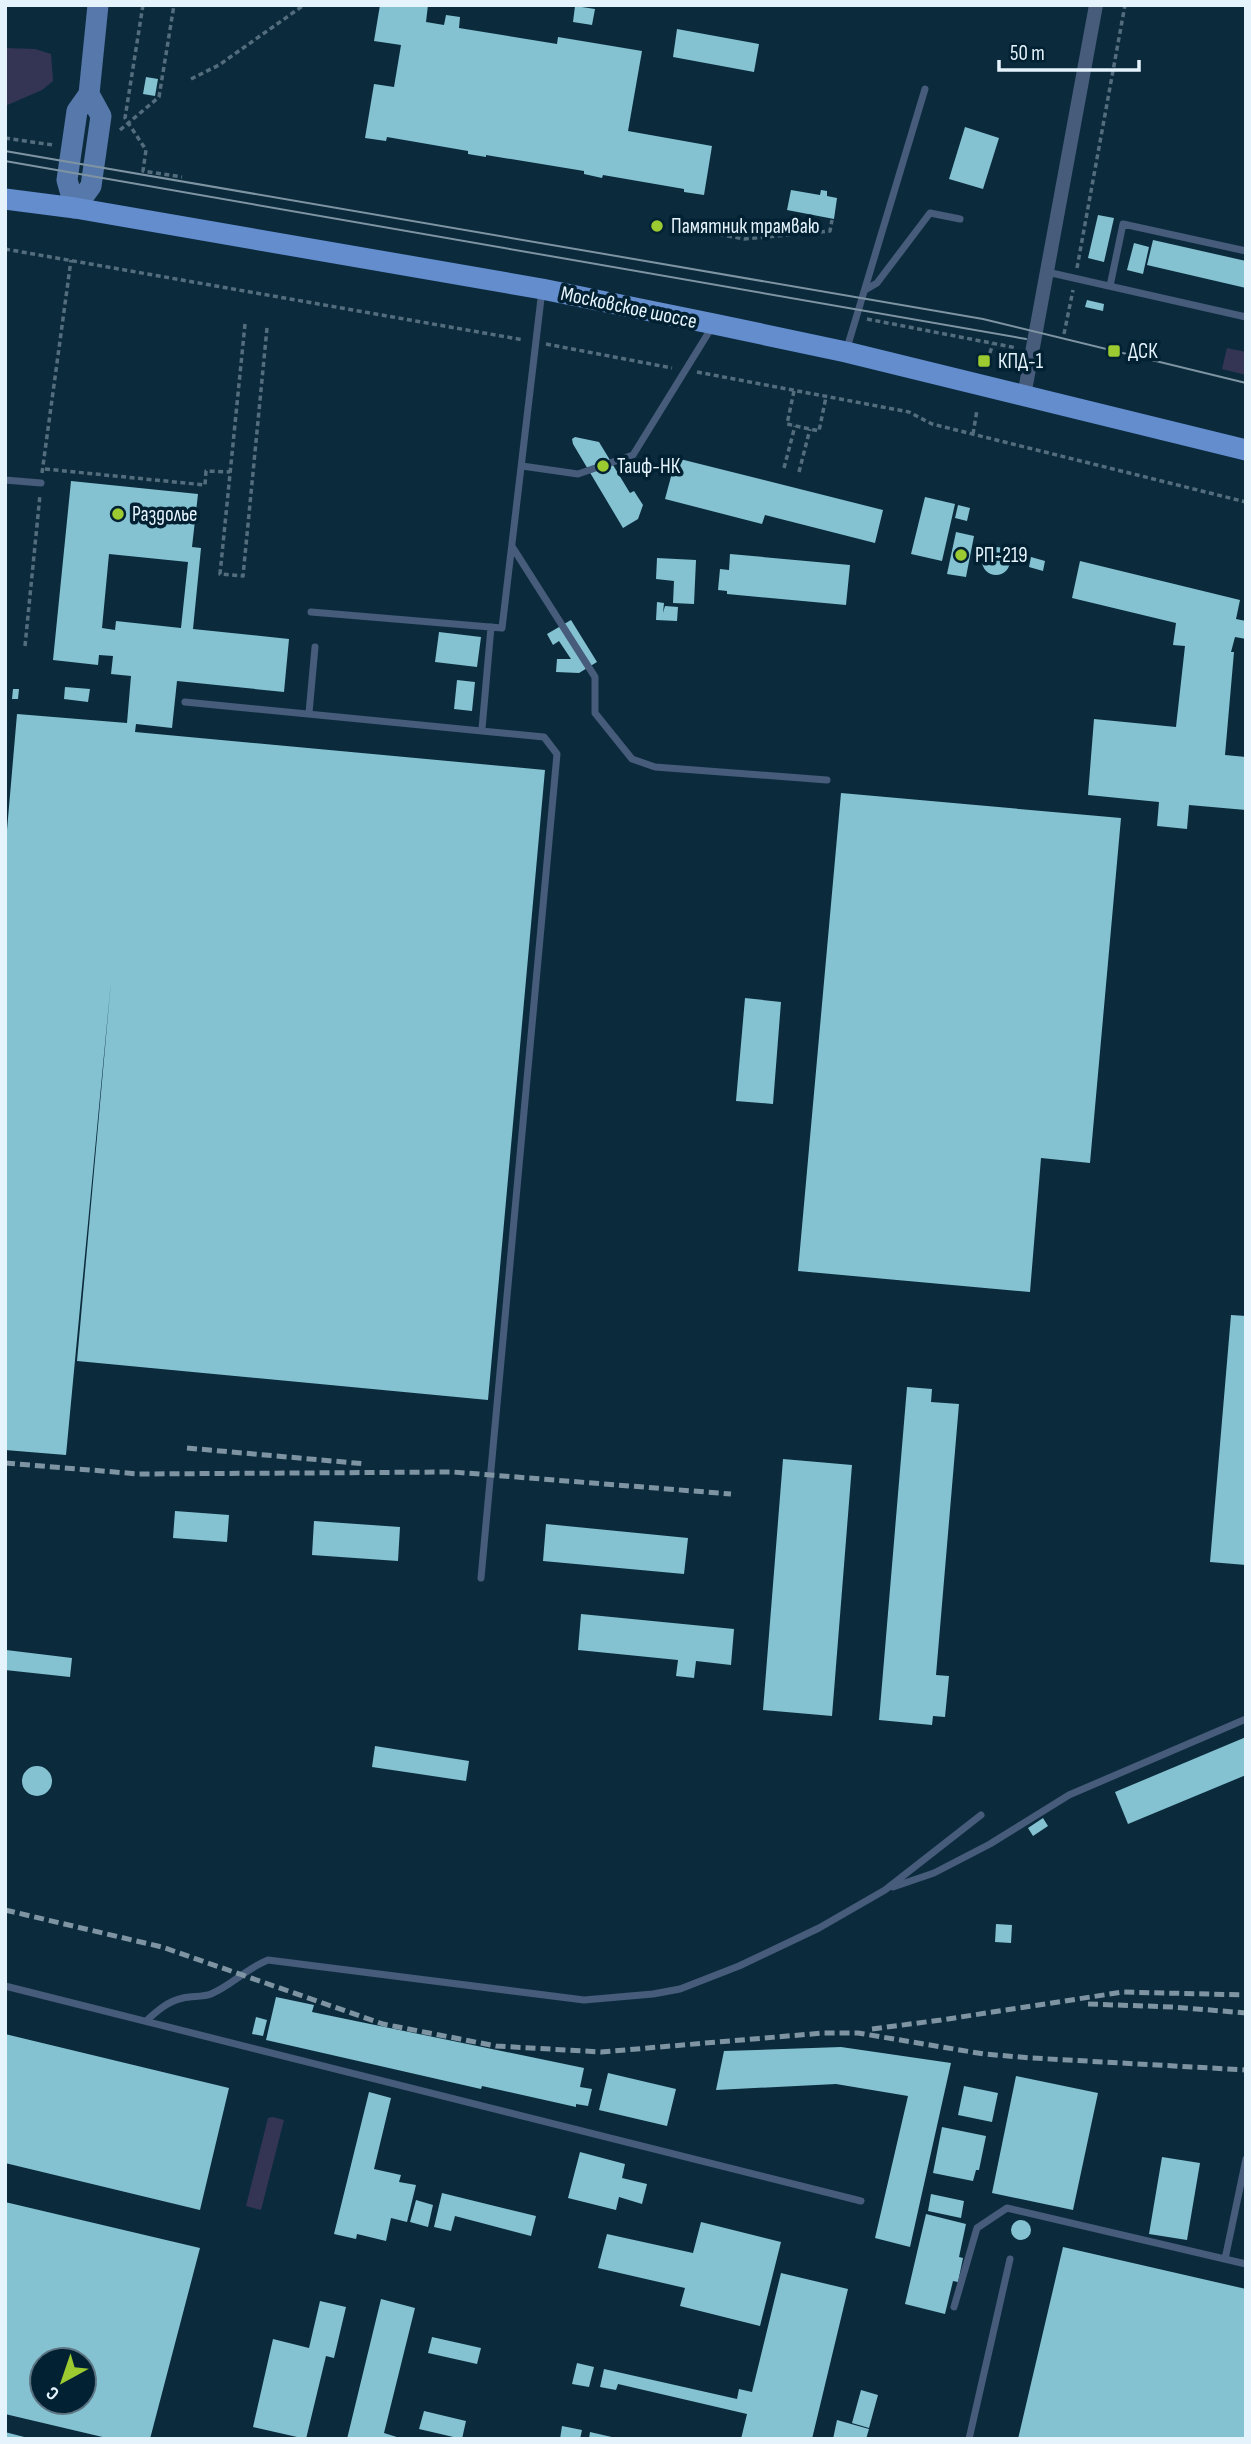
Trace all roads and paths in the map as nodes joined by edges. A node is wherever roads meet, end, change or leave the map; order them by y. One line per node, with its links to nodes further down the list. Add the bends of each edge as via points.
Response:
1 (98, 5): 15 (street, via 89,94 101,116 91,186)
2 (143, 5): 9 (path)
3 (174, 5): 9 (path, via 159,97)
4 (304, 5): 7 (path, via 219,65)
5 (1096, 5): 22 (street)
6 (1125, 5): 23 (path)
7 (191, 79)
8 (925, 89): 26 (lane)
9 (127, 124): 10 (path); 13 (path, via 146,150 143,171)
10 (115, 134)
11 (5, 138): 12 (path)
12 (55, 145)
13 (182, 177)
14 (5, 199): 15 (main road, Московское шоссе)
15 (75, 208): 25 (main road, Московское шоссе)
16 (960, 219): 26 (lane, via 930,213 877,283)
17 (832, 220): 18 (path, via 830,230 744,239)
18 (702, 231)
19 (5, 249): 21 (path)
20 (1246, 251): 24 (lane, via 1123,224)
21 (71, 260): 33 (path); 49 (path)
22 (1048, 272): 23 (lane); 35 (street)
23 (1075, 278): 24 (lane); 32 (path)
24 (1110, 286): 28 (lane)
25 (542, 289): 30 (main road, Московское шоссе); 33 (lane)
26 (864, 290): 27 (lane)
27 (856, 317): 34 (path); 36 (lane)
28 (1246, 317)
29 (245, 324): 50 (path)
30 (713, 324): 36 (main road, Московское шоссе); 38 (lane)
31 (267, 328): 50 (path, via 243,576 220,574)
32 (1064, 334)
33 (536, 342): 38 (path); 47 (lane)
34 (993, 344): 35 (path); 37 (path)
35 (1033, 351): 40 (street)
36 (846, 352): 40 (main road, Московское шоссе)
37 (987, 361)
38 (685, 370): 39 (path); 47 (lane, via 633,455 578,474)
39 (794, 391): 41 (path); 43 (path, via 787,424)
40 (1024, 396): 46 (main road, Московское шоссе)
41 (826, 397): 44 (path, via 818,431); 45 (path, via 909,412 932,424)
42 (977, 410): 45 (path)
43 (795, 426): 44 (path); 48 (path)
44 (810, 429): 51 (path)
45 (973, 434): 54 (path)
46 (1246, 450)
47 (522, 466): 55 (lane)
48 (784, 468)
49 (43, 469): 50 (path, via 205,485 206,471); 53 (path)
50 (230, 472)
51 (799, 472)
52 (5, 481): 53 (lane)
53 (41, 483): 58 (path)
54 (1246, 502)
55 (512, 548): 57 (lane, via 502,628); 63 (lane, via 596,677 595,713 632,759 655,766)
56 (311, 612): 57 (lane)
57 (491, 627): 62 (lane)
58 (25, 646)
59 (315, 647): 61 (lane)
60 (185, 702): 61 (lane)
61 (309, 713): 62 (lane)
62 (482, 729): 64 (lane, via 544,737 557,754)
63 (827, 780)
64 (481, 1578)
65 (1246, 1719): 67 (lane, via 1069,1795 934,1873)
66 (981, 1815): 67 (lane)
67 (885, 1890): 69 (lane, via 739,1966 680,1989 653,1994 584,2000 268,1960 209,1995 166,2004)
68 (5, 1986): 69 (lane)
69 (146, 2021): 71 (lane)
70 (1246, 2159): 73 (lane)
71 (862, 2201)
72 (1010, 2259): 76 (lane)
73 (1225, 2259): 74 (lane); 75 (lane, via 1007,2208 976,2228)
74 (1246, 2264)
75 (954, 2307)
76 (969, 2439)

